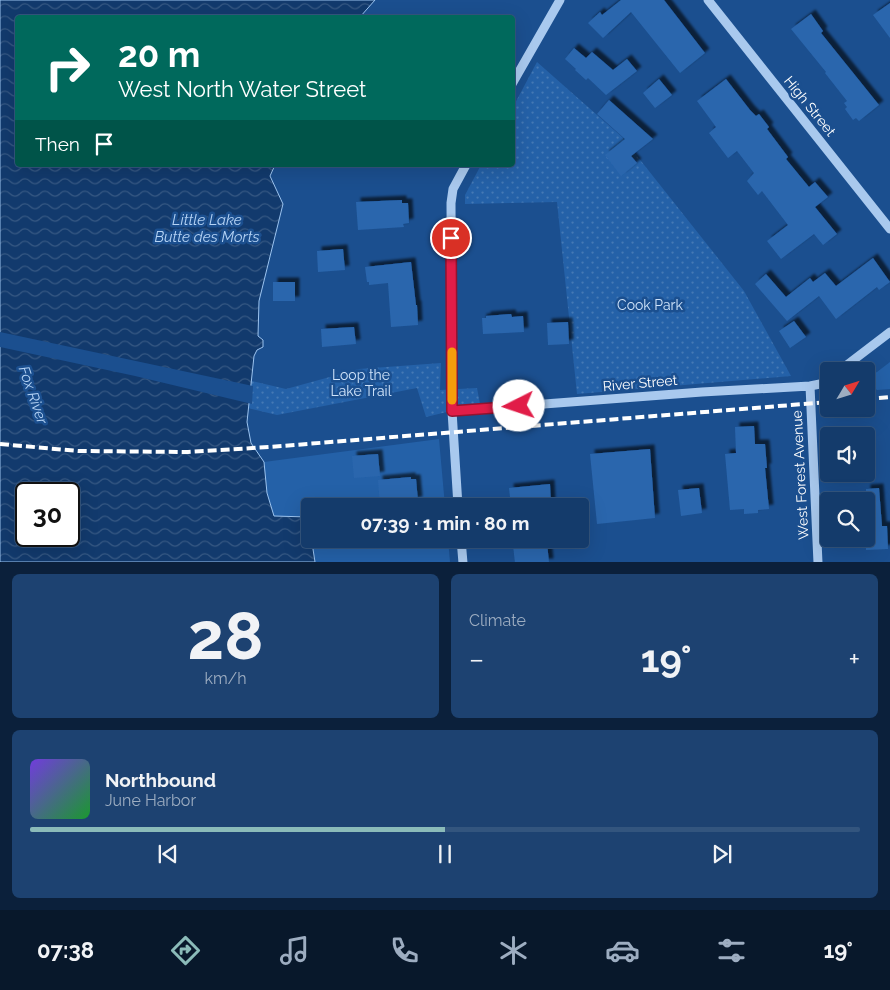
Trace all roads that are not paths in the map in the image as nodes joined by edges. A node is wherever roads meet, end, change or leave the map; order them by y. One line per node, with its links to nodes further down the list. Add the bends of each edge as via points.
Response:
1 (560, 0): 3 (street)
2 (708, 0): 5 (street, High Street)
3 (515, 79)
4 (465, 167): 10 (street, via 453,189 451,202)
5 (890, 229)
6 (890, 332): 7 (street)
7 (851, 362)
8 (820, 384): 9 (street, River Street)
9 (810, 386): 10 (street, River Street); 14 (street, West Forest Avenue)
10 (452, 411): 11 (street)
11 (457, 498)
12 (462, 548): 13 (street)
13 (463, 562)
14 (818, 562)

